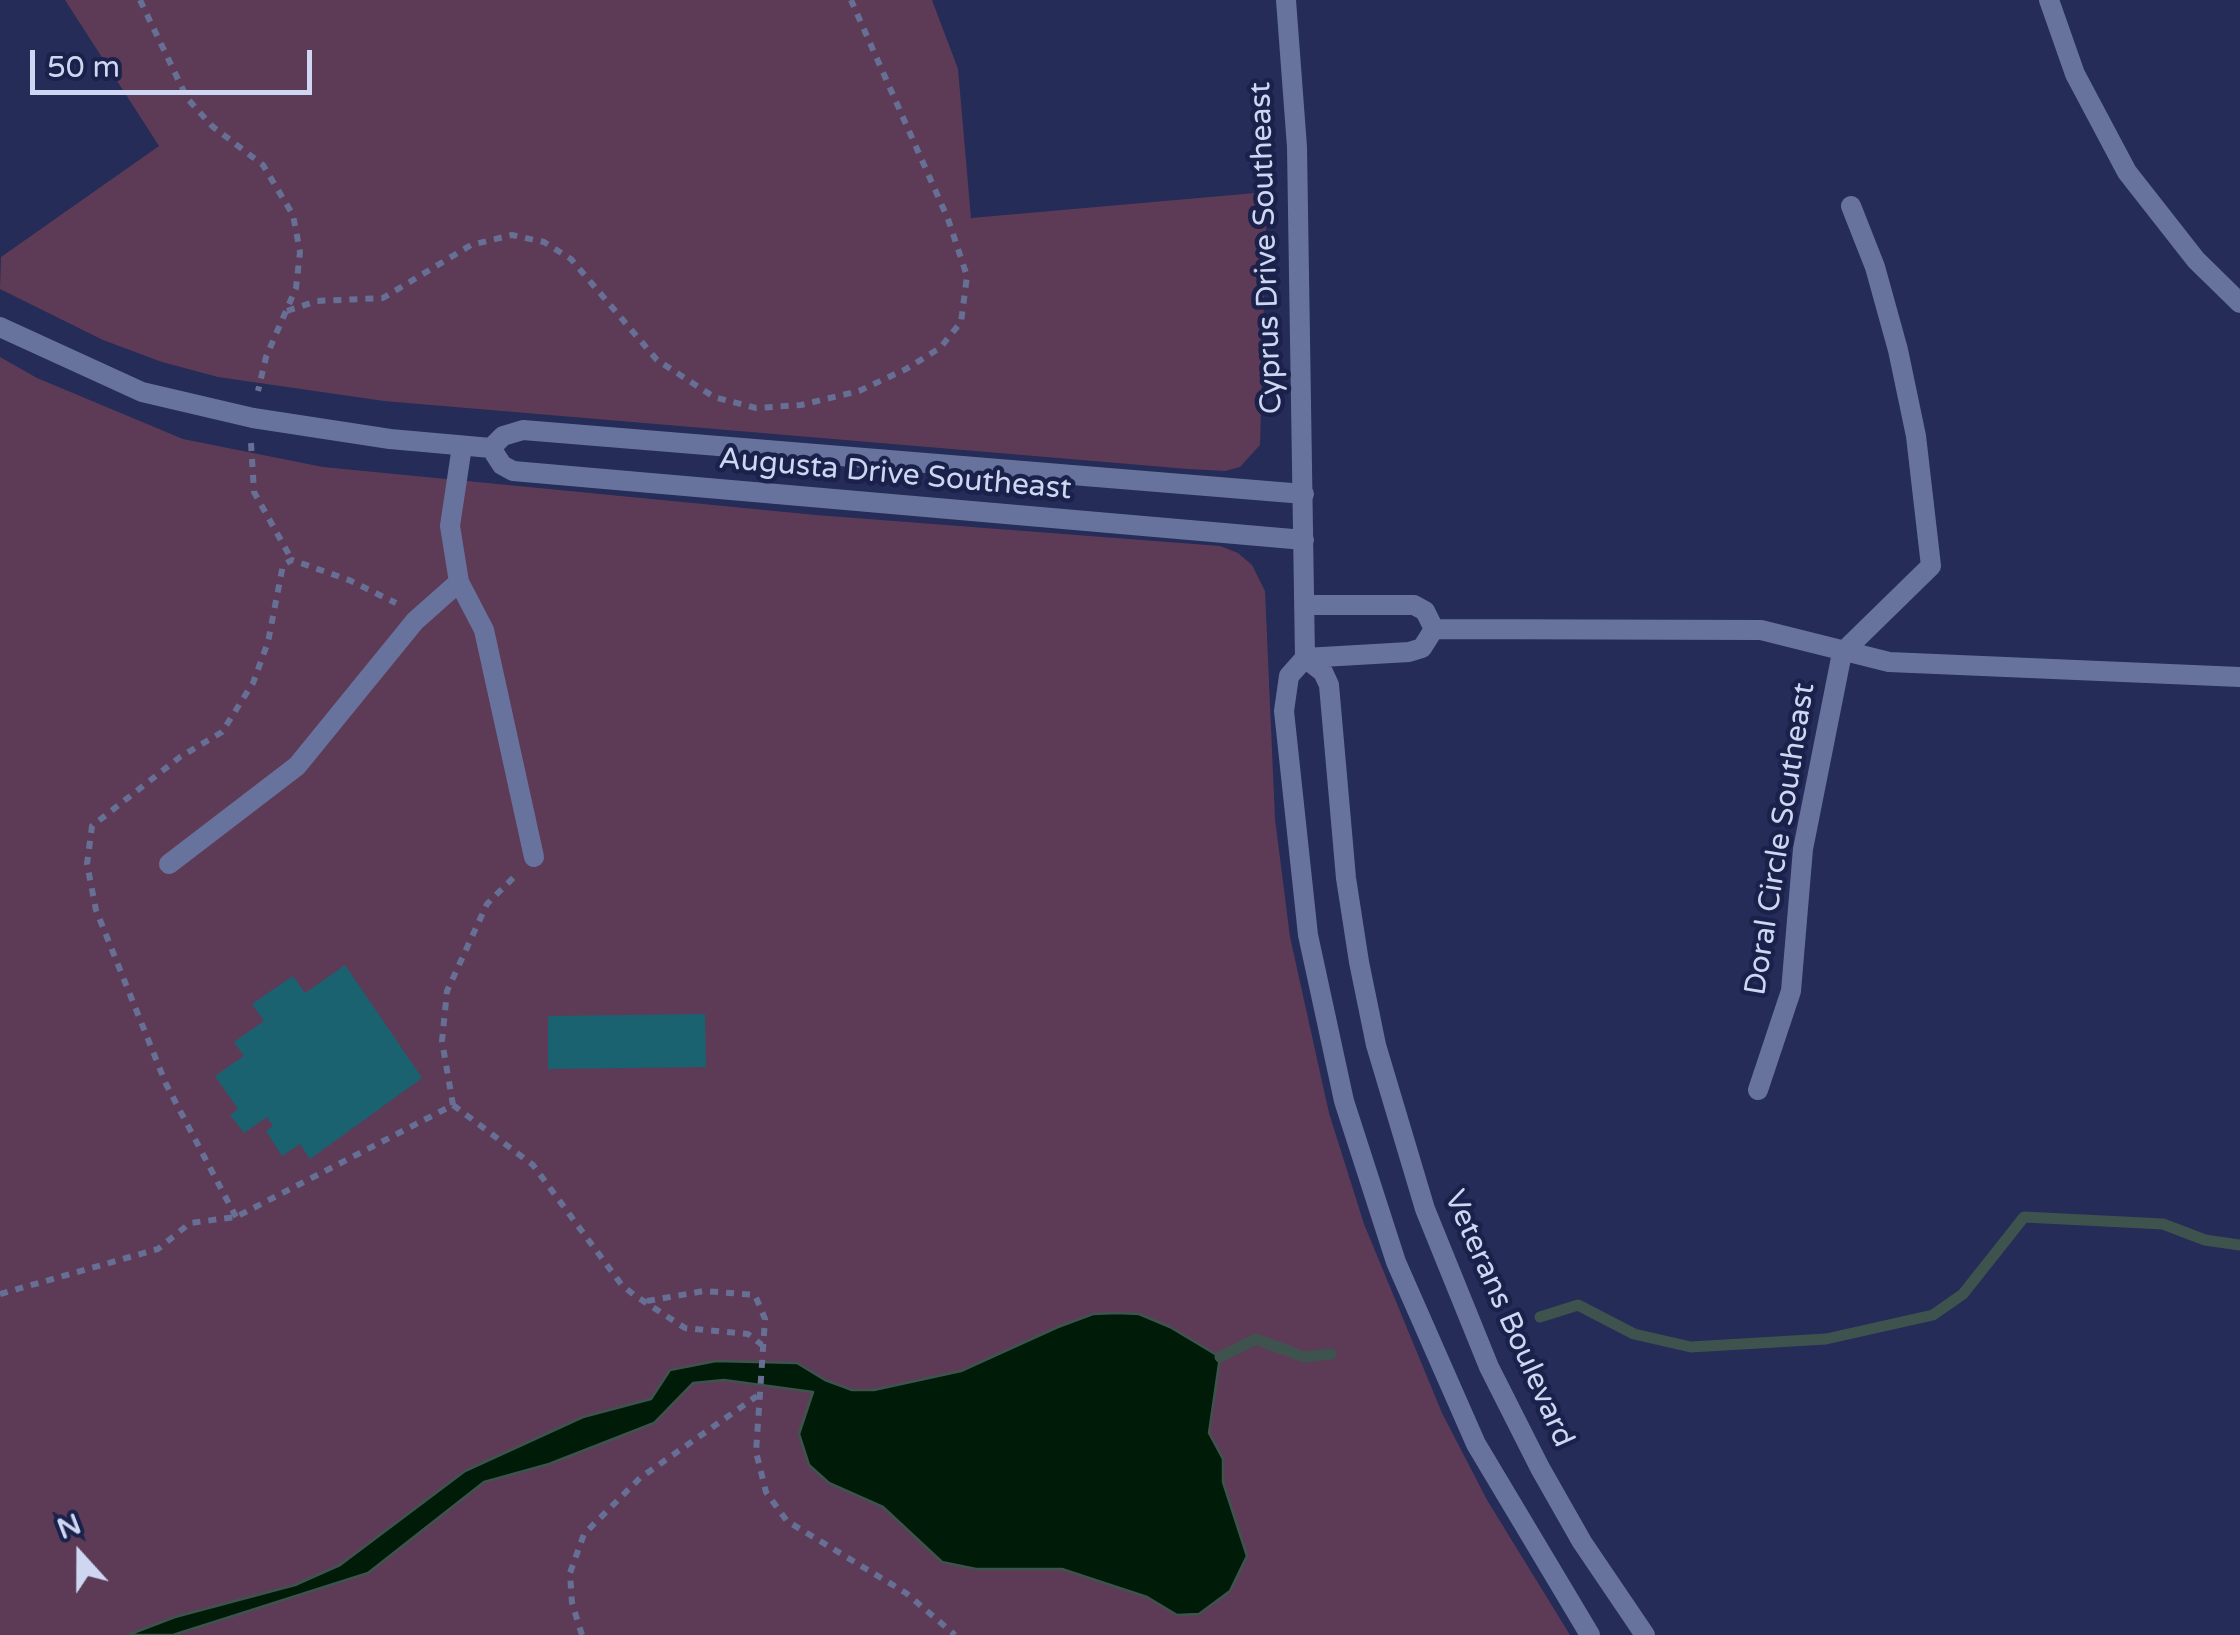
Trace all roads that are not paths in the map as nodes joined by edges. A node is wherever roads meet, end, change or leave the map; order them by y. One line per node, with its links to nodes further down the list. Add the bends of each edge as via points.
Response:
1 (1286, 0): 8 (street, Cyprus Drive Southeast, via 1298,148)
2 (2049, 0): 4 (street, via 2075,74 2127,172 2196,260)
3 (1851, 206): 13 (street, via 1898,350 1931,566)
4 (2240, 303)
5 (0, 326): 6 (street, Augusta Drive Southeast, via 142,392 253,418)
6 (462, 446): 7 (street, Augusta Drive Southeast); 10 (street, via 450,526)
7 (491, 448): 8 (street, Augusta Drive Southeast, via 523,430); 9 (street, Augusta Drive Southeast, via 514,471)
8 (1304, 494): 9 (street)
9 (1304, 540): 11 (street)
10 (459, 582): 16 (street, via 484,630); 17 (street, via 416,621 297,766)
11 (1304, 604): 12 (street, via 1414,606 1425,611); 14 (street)
12 (1434, 629): 13 (street, via 1761,630); 14 (street, via 1422,648 1409,652)
13 (1842, 653): 15 (street, via 1889,662); 18 (street, Doral Circle Southeast, via 1803,849 1790,991)
14 (1305, 658): 19 (street, via 1289,676 1284,711 1295,851 1344,1101 1396,1262 1439,1367 1516,1518); 20 (street, Veterans Boulevard, via 1329,685 1359,962 1376,1046 1425,1209 1489,1366 1540,1468)
15 (2240, 677)
16 (534, 857)
17 (168, 864)
18 (1758, 1090)
19 (1590, 1635)
20 (1645, 1635)

